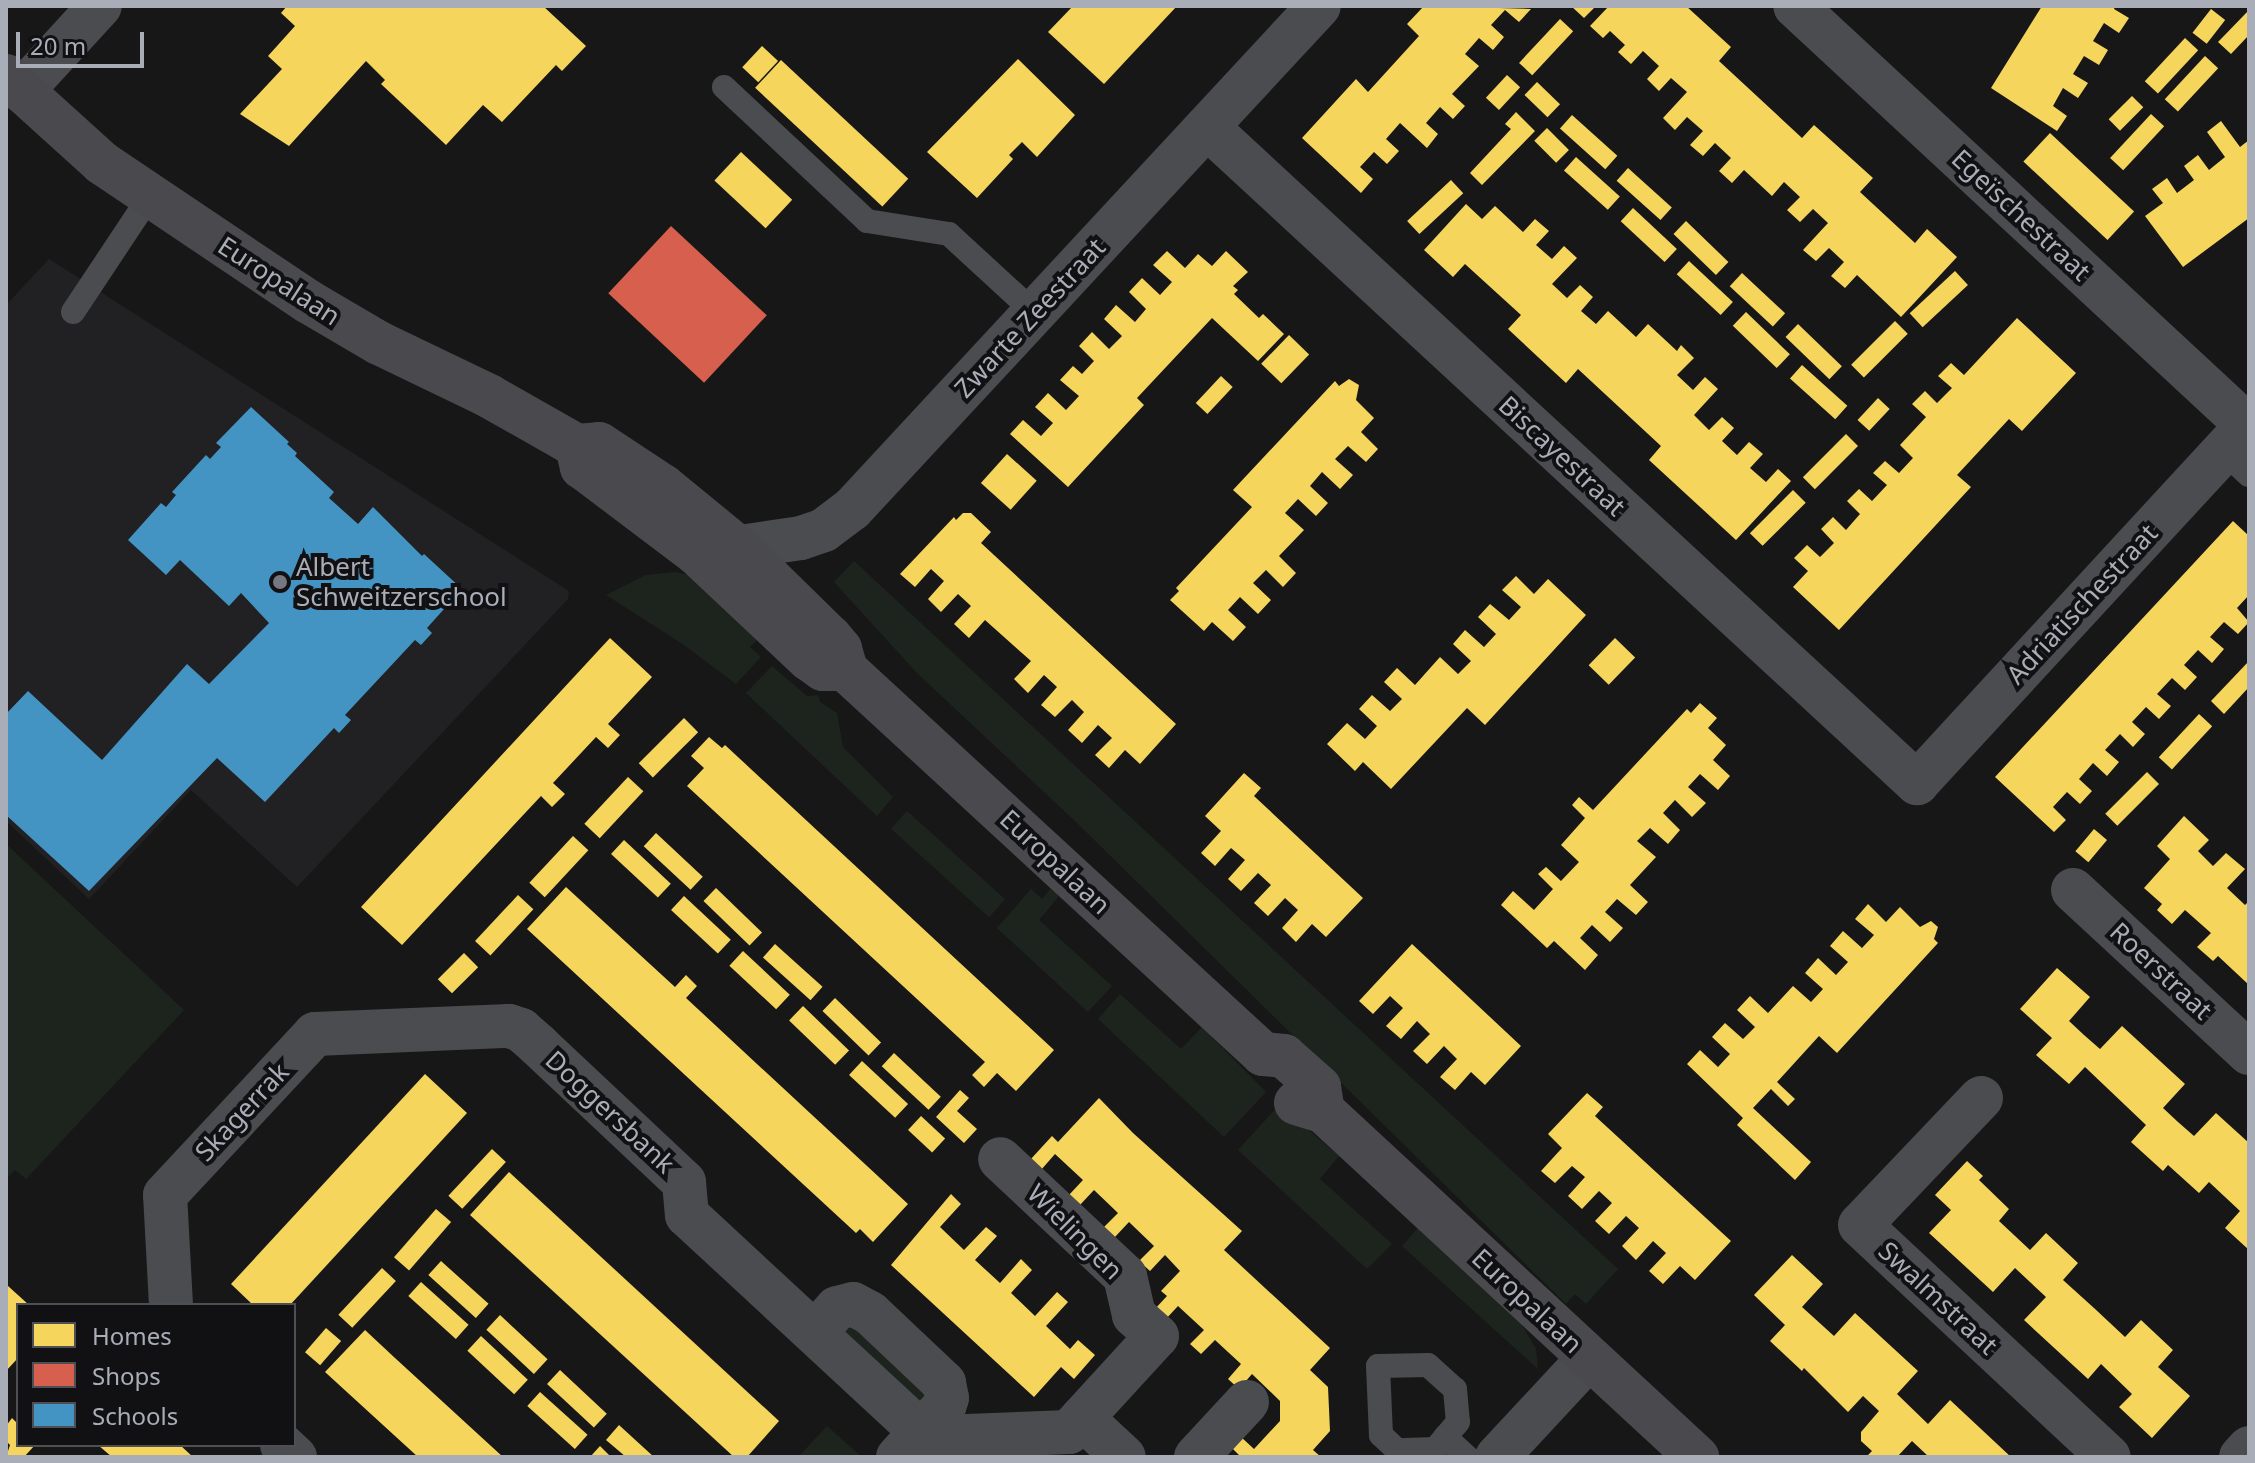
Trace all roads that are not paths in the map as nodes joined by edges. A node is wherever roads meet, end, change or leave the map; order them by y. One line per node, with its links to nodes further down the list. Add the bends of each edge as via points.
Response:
1 (100, 6): 4 (street)
2 (1319, 6): 6 (street, Zwarte Zeestraat)
3 (1795, 6): 11 (street, Egeïschestraat)
4 (14, 84): 7 (street, Europalaan, via 82,147)
5 (724, 87): 9 (lane, via 867,221 949,234)
6 (1207, 127): 9 (street, Zwarte Zeestraat); 15 (street, Biscayestraat)
7 (150, 196): 8 (lane); 10 (street, Europalaan, via 354,329)
8 (73, 312)
9 (1035, 313): 12 (street, Zwarte Zeestraat, via 852,509 801,538)
10 (577, 446): 12 (street, Europalaan, via 599,444 619,456); 13 (street, Europalaan, via 582,467)
11 (2239, 450): 15 (street, Adriatischestraat)
12 (740, 549): 13 (street, Zwarte Zeestraat); 14 (street, Europalaan, via 830,637)
13 (696, 553): 14 (street, Europalaan, via 809,659 823,669)
14 (846, 670): 23 (street, Europalaan, via 1263,1054 1266,1076 1298,1106 1323,1111)
15 (1917, 783)
16 (2073, 890): 18 (street, Roerstraat)
17 (431, 1029): 21 (street, Skagerrak, via 315,1034 293,1056 165,1195); 22 (street, Doggersbank, via 521,1030 684,1182 687,1215)
18 (2249, 1053)
19 (1981, 1098): 34 (street, Swalmstraat, via 1860,1225)
20 (990, 1150): 25 (street, Wielingen, via 1125,1276 1134,1315 1157,1336)
21 (171, 1303)
22 (815, 1333): 27 (street, Wielingen, via 842,1306 853,1304 870,1313 944,1383 944,1407)
23 (1589, 1358): 32 (street); 33 (street, Europalaan)
24 (1247, 1402): 30 (street)
25 (1082, 1418): 27 (street, Wielingen, via 1069,1432 941,1437); 29 (street)
26 (1445, 1437): 31 (lane)
27 (910, 1444)
28 (2249, 1448): 35 (street)
29 (1124, 1457)
30 (1196, 1457)
31 (1467, 1457)
32 (1497, 1457)
33 (1697, 1457)
34 (2109, 1457)
35 (2241, 1457)

